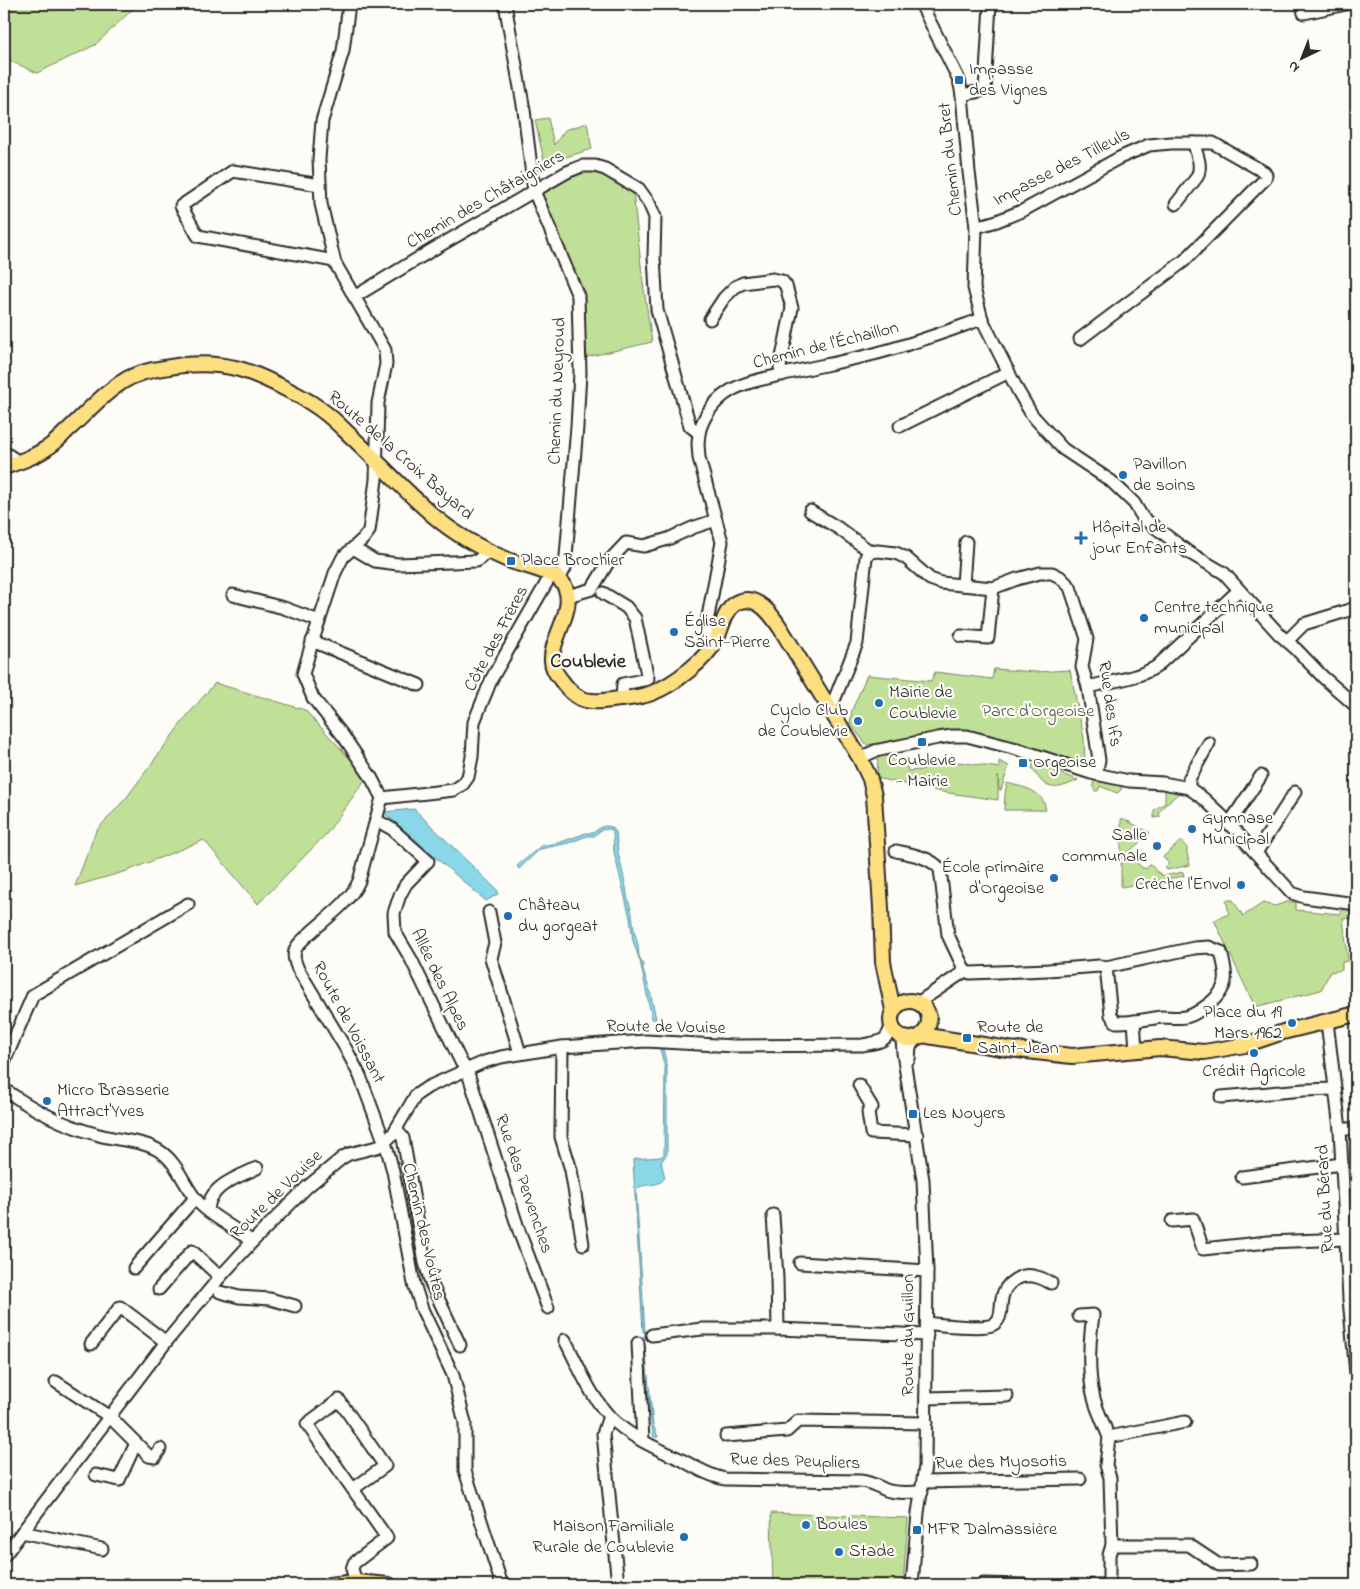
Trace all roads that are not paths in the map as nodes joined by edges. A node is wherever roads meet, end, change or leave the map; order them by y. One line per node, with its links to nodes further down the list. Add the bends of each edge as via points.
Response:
1 (349, 4): 9 (street, via 344,51 322,121)
2 (505, 4): 10 (street, Chemin du Neyroud, via 524,110)
3 (921, 4): 7 (street, Chemin du Bret, via 946,51)
4 (990, 4): 7 (street, via 985,90)
5 (1302, 4): 6 (street, via 1304,13)
6 (1346, 4)
7 (962, 95): 12 (street, Chemin du Bret)
8 (1194, 143): 11 (street, via 1200,172); 12 (street, Impasse des Tilleuls, via 1149,145 1024,210); 17 (street, Impasse des Tilleuls, via 1213,142 1264,172 1266,177 1184,262)
9 (320, 185): 13 (street, via 321,204); 13 (street, via 233,171 181,206 198,236)
10 (534, 191): 14 (street, Chemin des Châtaigniers); 21 (street, Chemin des Châtaigniers, via 582,166 595,166 639,189 649,203 655,217 657,310 690,426); 32 (street, Chemin du Neyroud, via 578,296 580,373 577,427 565,568)
11 (1176, 204)
12 (976, 227): 15 (street, Chemin du Bret, via 974,288)
13 (334, 260): 14 (street)
14 (354, 297): 23 (street, via 385,350 386,364 378,404)
15 (982, 318): 18 (street, Chemin du Bret); 19 (street, Chemin de l'Échaillon, via 871,355)
16 (710, 319): 19 (street, via 724,298 742,283 782,281 792,308 780,367)
17 (1080, 339)
18 (1009, 372): 20 (street); 35 (street, Chemin du Bret, via 1032,415 1063,449 1111,481 1143,518 1188,552 1224,573)
19 (782, 375): 21 (street, Chemin de l'Échaillon, via 728,391 714,405)
20 (900, 426)
21 (699, 433): 27 (street, via 700,458)
22 (4, 452): 24 (street)
23 (376, 461): 24 (main road, Route de la Croix Bayard, via 329,416 295,394 252,372 202,363 142,372 130,377 88,410 49,448); 29 (street, via 369,531); 30 (main road, Route de la Croix Bayard, via 438,520)
24 (19, 462): 25 (main road, Route de la Croix Bayard)
25 (4, 467)
26 (810, 511): 31 (street)
27 (716, 520): 36 (street, via 668,540 644,546 626,543 609,561); 44 (street, via 722,542 707,622)
28 (966, 542): 33 (street)
29 (353, 548): 30 (street, via 374,561 398,564 477,561); 40 (street, via 343,557 335,573)
30 (488, 551): 32 (main road, Route de la Croix Bayard)
31 (871, 552): 33 (street, via 896,554 906,558 930,579); 49 (street, via 866,557 857,643)
32 (557, 579): 38 (main road); 56 (street, Côte des Frères, via 492,678 474,722 472,757 468,777 463,784 454,790)
33 (963, 585): 34 (street)
34 (992, 588): 41 (street, via 988,638); 46 (street, Rue des Ifs, via 1040,573 1060,577 1070,587 1088,639 1082,667)
35 (1239, 590): 43 (street, Chemin du Bret); 46 (street, via 1156,667 1139,675)
36 (597, 591): 38 (street); 47 (street, via 626,607 635,618 648,680 623,684)
37 (234, 595): 40 (street)
38 (568, 596): 47 (main road, via 566,615 553,653 553,668 573,694 581,699)
39 (1356, 608): 43 (street, via 1304,624)
40 (319, 621): 42 (street)
41 (961, 636)
42 (312, 641): 45 (street); 56 (street, via 304,674 313,698 372,777)
43 (1287, 641): 48 (street, Chemin du Bret)
44 (709, 650): 47 (main road, via 687,672 661,689); 49 (main road, via 733,606 746,600 759,604 774,617)
45 (419, 685)
46 (1088, 687): 52 (street, Rue des Ifs, via 1099,760)
47 (622, 699)
48 (1356, 706)
49 (830, 708): 51 (main road)
50 (1209, 743): 54 (street, via 1189,779)
51 (860, 758): 52 (street, via 875,751 938,738 967,736); 64 (main road, via 874,796)
52 (1096, 774): 54 (street)
53 (1261, 776): 58 (street)
54 (1189, 788): 58 (street)
55 (1295, 792): 60 (street)
56 (382, 798): 57 (street, Route de Voissant)
57 (376, 820): 79 (street, Allée des Alpes, via 392,829 428,861 400,895 394,913 395,932); 88 (street, Route de Voissant, via 356,888 298,944 294,955 298,970 360,1076)
58 (1229, 824): 60 (street)
59 (896, 851): 66 (street, via 920,856 940,869 948,934)
60 (1256, 853): 62 (street, via 1292,893)
61 (188, 904): 78 (street, via 33,995)
62 (1356, 904)
63 (489, 912): 77 (street, via 495,943 491,958)
64 (882, 919): 67 (main road, via 889,979 895,990); 68 (main road, via 883,962)
65 (1106, 967): 66 (street); 70 (street, via 1110,1015 1116,1022); 70 (street, via 1194,948 1209,947 1221,952 1226,981 1224,988 1202,1009 1189,1016)
66 (966, 971): 67 (street)
67 (913, 1001): 68 (main road, via 902,1002); 71 (main road, via 927,1010)
68 (893, 1010): 73 (main road, via 890,1017)
69 (1356, 1014): 72 (main road)
70 (1134, 1021): 76 (street)
71 (929, 1022): 73 (main road, via 927,1029); 75 (main road, via 946,1032)
72 (1327, 1022): 76 (main road, via 1245,1045 1204,1052 1160,1048); 82 (street, Rue du Bérard)
73 (906, 1034): 74 (street, Route de Vouise, via 890,1033 879,1042 862,1045 734,1046 646,1041); 75 (main road); 87 (street, Route du Guillon, via 904,1053)
74 (562, 1047): 77 (street, Route de Vouise); 99 (street, via 561,1136 571,1170)
75 (1008, 1050): 76 (main road, via 1072,1056)
76 (1136, 1050)
77 (520, 1053): 79 (street, Route de Vouise)
78 (4, 1062)
79 (467, 1070): 84 (street, Route de Vouise, via 416,1095); 109 (street, Rue des Pervenches, via 520,1234)
80 (859, 1085): 87 (street, via 872,1107 868,1112 871,1133)
81 (4, 1089): 92 (street, via 43,1114 74,1127 148,1145 162,1152)
82 (1335, 1089): 83 (street); 85 (street, Rue du Bérard)
83 (1221, 1097)
84 (396, 1129): 88 (street, Route de Vouise); 118 (street, via 403,1138 425,1263)
85 (1340, 1129): 86 (street); 89 (street, Rue du Bérard)
86 (1356, 1129)
87 (917, 1135): 102 (street, Route du Guillon, via 924,1180)
88 (384, 1143): 98 (street, Route de Vouise, via 342,1158); 145 (street, Chemin des Voûtes, via 414,1284 456,1384 465,1423 465,1471)
89 (1342, 1164): 91 (street); 94 (street, Rue du Bérard)
90 (257, 1168): 93 (street, via 221,1186 210,1198)
91 (1242, 1177)
92 (195, 1198): 93 (street); 101 (street)
93 (208, 1211): 98 (street)
94 (1350, 1214): 97 (street, Rue du Bérard)
95 (773, 1215): 111 (street)
96 (1172, 1221): 97 (street, via 1193,1219 1203,1248)
97 (1346, 1239): 107 (street, Rue du Bérard)
98 (252, 1242): 103 (street, Route de Vouise)
99 (583, 1244)
100 (800, 1263): 102 (street)
101 (134, 1268)
102 (927, 1271): 112 (street, Route du Guillon)
103 (220, 1277): 105 (street, via 192,1251); 115 (street, Route de Vouise)
104 (1051, 1283): 112 (street, via 1036,1276 1018,1277 1011,1281 1002,1296 998,1321 987,1327)
105 (159, 1289)
106 (220, 1292): 108 (street)
107 (1353, 1299): 119 (street, Rue du Bérard)
108 (295, 1306)
109 (548, 1308)
110 (1079, 1316): 128 (street, via 1093,1315 1091,1377 1096,1407)
111 (778, 1329): 112 (street); 113 (street, via 702,1329)
112 (927, 1329): 122 (street, Route du Guillon)
113 (652, 1335)
114 (565, 1340): 123 (street, Rue des Peupliers, via 592,1392)
115 (166, 1342): 117 (street, via 120,1306); 124 (street, Route de Vouise)
116 (638, 1342): 129 (street)
117 (91, 1344)
118 (460, 1345)
119 (1356, 1374)
120 (56, 1382): 124 (street)
121 (1008, 1396): 122 (street)
122 (926, 1398): 126 (street, Route du Guillon)
123 (609, 1416): 129 (street, Rue des Peupliers); 146 (street, via 603,1434)
124 (110, 1417): 130 (street); 136 (street, Route de Vouise)
125 (1185, 1422): 128 (street)
126 (926, 1423): 127 (street, via 798,1421 787,1431); 134 (street, Route du Guillon)
127 (726, 1436)
128 (1110, 1437): 137 (street, via 1106,1465 1110,1478)
129 (643, 1441): 134 (street, Rue des Peupliers, via 725,1479 860,1481 896,1492)
130 (136, 1443): 131 (street, via 149,1456 155,1457); 132 (street, via 119,1480)
131 (160, 1449)
132 (96, 1475)
133 (1080, 1478): 134 (street, Rue des Myosotis)
134 (923, 1487): 147 (street, Route du Guillon)
135 (353, 1489): 135 (street, via 385,1466 339,1400 307,1424); 141 (street, via 387,1538 354,1563 352,1569)
136 (22, 1532): 138 (street); 139 (street, Route de Vouise)
137 (1112, 1545): 140 (street, via 1189,1545 1218,1564); 150 (street, via 1108,1555)
138 (102, 1549)
139 (5, 1550)
140 (1251, 1564)
141 (356, 1582): 143 (main road); 144 (main road)
142 (983, 1584): 148 (street)
143 (330, 1585)
144 (389, 1585)
145 (502, 1585)
146 (618, 1585)
147 (912, 1585)
148 (1024, 1585)
149 (1094, 1585): 150 (street)
150 (1109, 1585)

